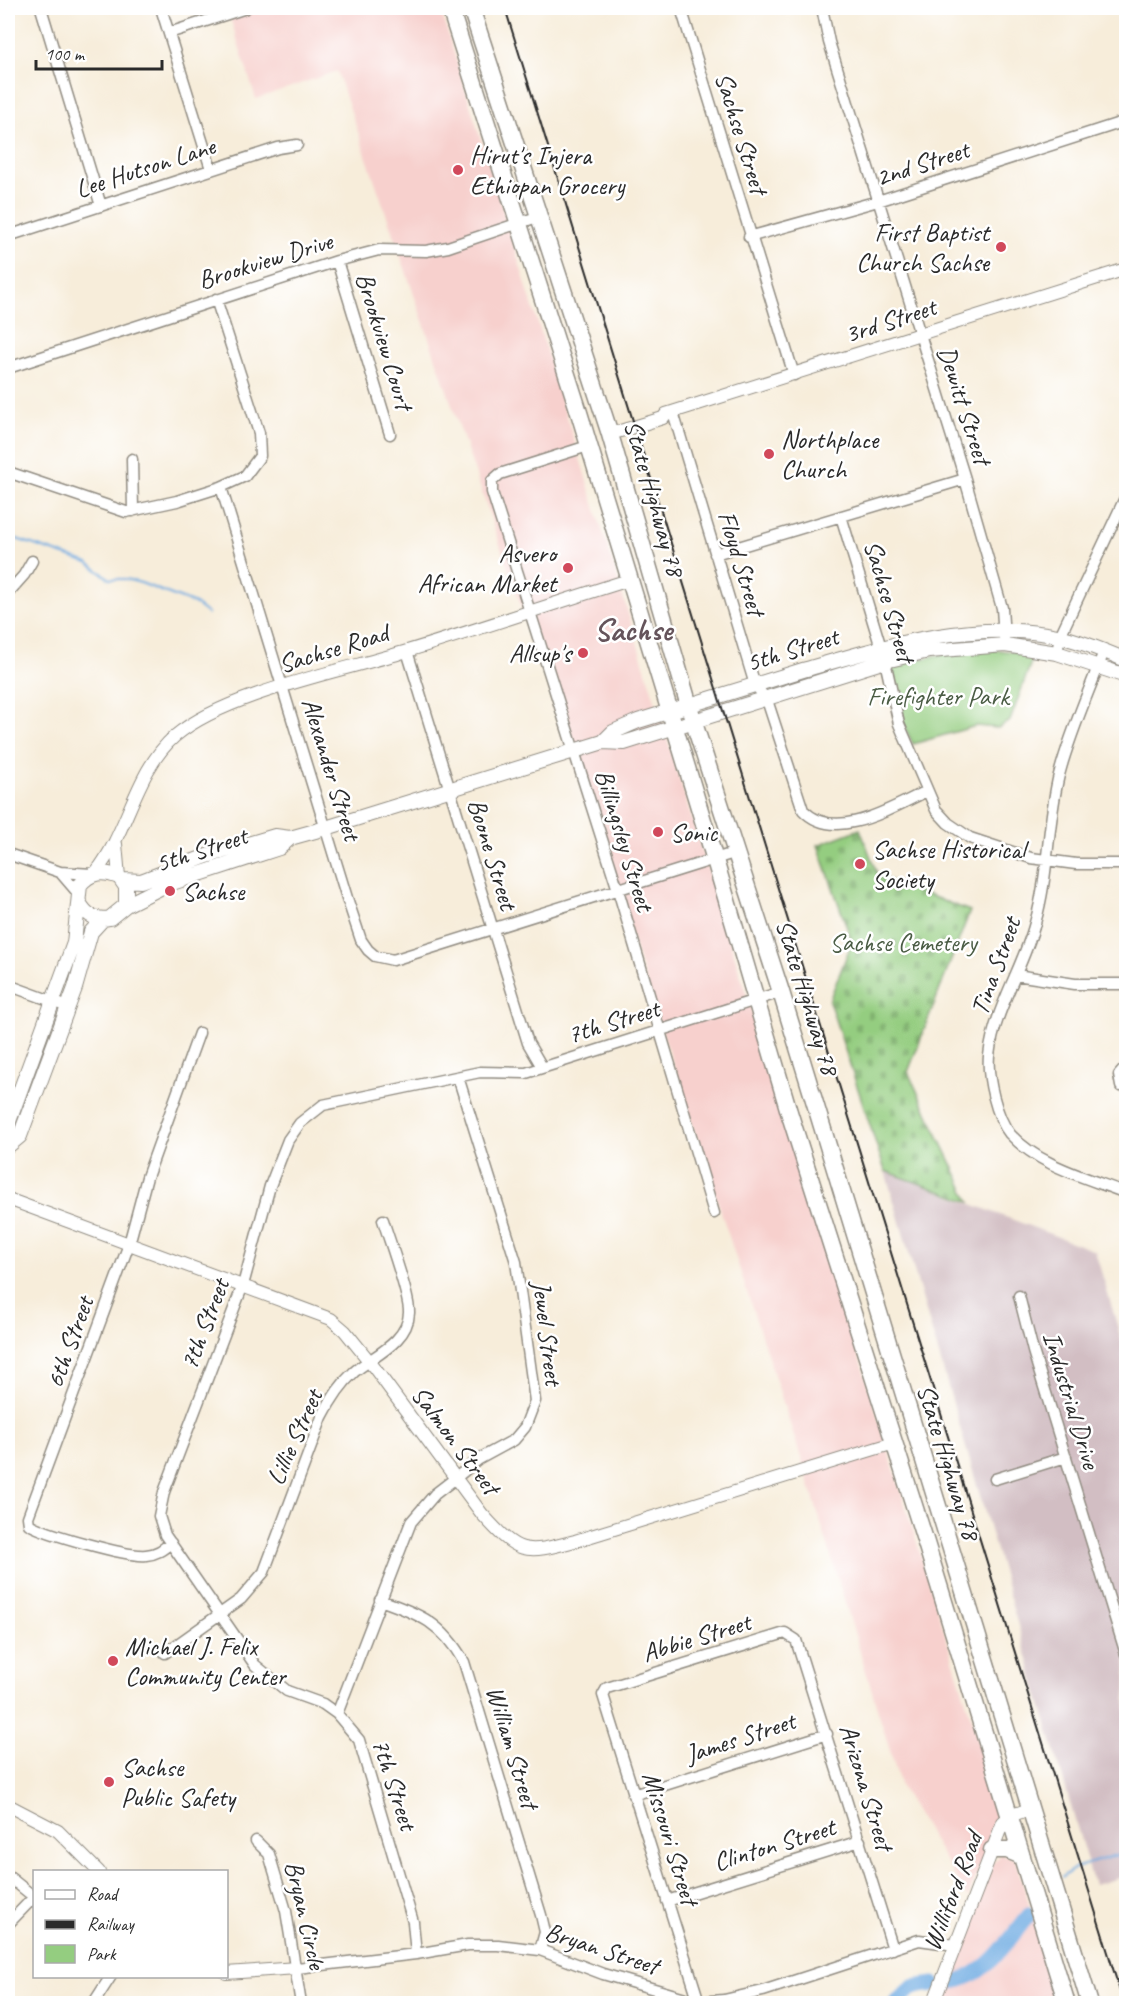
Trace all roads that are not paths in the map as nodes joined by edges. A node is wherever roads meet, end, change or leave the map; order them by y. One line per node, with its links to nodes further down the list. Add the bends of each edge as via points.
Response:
1 (41, 8): 13 (street)
2 (161, 8): 8 (street)
3 (246, 8): 8 (street)
4 (450, 8): 15 (main road, State Highway 78)
5 (471, 8): 14 (main road, State Highway 78)
6 (681, 8): 17 (street, Sachse Street)
7 (822, 8): 12 (street, Dewitt Street)
8 (169, 33): 11 (street)
9 (1126, 120): 12 (street, 2nd Street)
10 (297, 146): 11 (street, Lee Hutson Lane, via 278,148)
11 (211, 170): 13 (street, Lee Hutson Lane)
12 (878, 201): 17 (street, 2nd Street); 21 (street, Dewitt Street)
13 (101, 206): 16 (street, Lee Hutson Lane)
14 (540, 216): 15 (street, Brookview Drive); 25 (main road, State Highway 78)
15 (519, 223): 18 (street, Brookview Drive, via 448,247 426,251 380,250); 27 (main road, State Highway 78)
16 (8, 236)
17 (749, 237): 23 (street, Sachse Street)
18 (337, 261): 20 (street, Brookview Drive); 26 (street, Brookview Court)
19 (1126, 269): 21 (street, 3rd Street)
20 (216, 299): 22 (street, Brookview Drive); 32 (street, via 259,433 260,447 260,456 250,471)
21 (920, 334): 23 (street, 3rd Street); 30 (street, Dewitt Street)
22 (8, 368)
23 (794, 375): 24 (street, 3rd Street)
24 (670, 413): 25 (street, 3rd Street, via 662,412); 36 (street, Floyd Street)
25 (609, 431): 27 (street, 3rd Street); 41 (main road, State Highway 78)
26 (390, 434)
27 (588, 446): 31 (street, 3rd Street, via 500,474); 38 (main road, State Highway 78)
28 (132, 459): 34 (street)
29 (8, 472): 34 (street, via 117,511)
30 (965, 479): 35 (street); 43 (street, Dewitt Street, via 1002,608)
31 (492, 481): 40 (street, Billingsley Street, via 492,492)
32 (221, 487): 34 (street); 54 (street, Alexander Street)
33 (1126, 496): 42 (street)
34 (133, 511)
35 (841, 516): 36 (street); 44 (street, Sachse Street)
36 (715, 554): 53 (street, Floyd Street)
37 (32, 561): 39 (street)
38 (629, 580): 40 (street, Sachse Road); 41 (main road, via 639,583 656,622); 58 (main road, State Highway 78)
39 (8, 593)
40 (531, 611): 45 (street, Sachse Road); 62 (street, Billingsley Street)
41 (665, 627): 57 (main road, State Highway 78)
42 (1060, 636): 43 (main road); 46 (main road); 47 (street)
43 (1004, 638): 44 (main road, 5th Street, via 945,633); 47 (main road); 49 (main road, 5th Street)
44 (880, 647): 49 (street, Sachse Street); 51 (main road, 5th Street)
45 (407, 651): 54 (street, Sachse Road); 63 (street, Boone Street)
46 (1104, 651): 48 (main road); 50 (street, Tina Street)
47 (1057, 653): 50 (main road)
48 (1126, 660)
49 (885, 661): 55 (main road, 5th Street); 64 (street, Sachse Street, via 899,724)
50 (1099, 665): 52 (main road); 71 (street, Tina Street, via 1060,774)
51 (787, 675): 53 (main road, 5th Street); 55 (main road)
52 (1126, 676)
53 (755, 685): 56 (street, Floyd Street); 57 (main road, 5th Street)
54 (283, 688): 65 (street, Alexander Street); 67 (street, Sachse Road, via 200,718 175,737 158,754)
55 (792, 692): 56 (main road, 5th Street)
56 (767, 700): 59 (main road, 5th Street); 64 (street, Floyd Street, via 796,796 803,810 815,820 854,821)
57 (689, 705): 58 (main road, 5th Street); 59 (main road, State Highway 78)
58 (670, 711): 60 (main road, State Highway 78); 61 (main road, 5th Street, via 613,732)
59 (694, 723): 60 (main road, 5th Street); 68 (main road, State Highway 78)
60 (675, 728): 61 (main road, 5th Street, via 624,743); 70 (main road, State Highway 78)
61 (603, 741): 62 (main road, 5th Street)
62 (574, 750): 63 (main road, 5th Street); 76 (street, Billingsley Street)
63 (450, 790): 65 (main road, 5th Street); 80 (street, Boone Street)
64 (927, 791): 71 (street, Sachse Street, via 936,810 970,838)
65 (326, 828): 66 (main road, 5th Street); 80 (street, Alexander Street, via 361,940 375,956 393,960)
66 (290, 838): 75 (main road, 5th Street, via 276,836 141,881); 78 (main road, 5th Street, via 279,848 166,885)
67 (116, 844): 74 (street, Sachse Road); 75 (street)
68 (737, 852): 70 (street); 84 (main road, State Highway 78)
69 (8, 854): 73 (street)
70 (716, 860): 76 (street); 85 (main road, State Highway 78)
71 (1047, 860): 72 (street, Sachse Street); 81 (street, Tina Street, via 1035,926)
72 (1126, 864)
73 (60, 872): 74 (street); 77 (street)
74 (94, 873): 75 (main road); 77 (main road, via 80,885)
75 (121, 879): 78 (main road, via 126,887)
76 (618, 890): 80 (street); 88 (street, Billingsley Street)
77 (78, 897): 79 (main road, via 88,914); 86 (main road, via 74,942)
78 (126, 904): 79 (main road, via 117,915)
79 (102, 920): 87 (main road, via 91,932)
80 (493, 928): 90 (street, Boone Street, via 528,1043)
81 (1016, 975): 82 (street, via 1075,984); 98 (street, Tina Street, via 994,1031 988,1078 1009,1133 1045,1161)
82 (1126, 984)
83 (8, 986): 86 (street)
84 (781, 992): 85 (street, 7th Street); 94 (main road, State Highway 78)
85 (757, 1000): 88 (street, 7th Street); 95 (main road, State Highway 78)
86 (53, 1002): 87 (street); 96 (main road)
87 (68, 1007): 97 (main road, via 20,1136)
88 (659, 1030): 90 (street, 7th Street); 100 (street, Billingsley Street)
89 (199, 1033): 102 (street, 6th Street, via 147,1177)
90 (542, 1067): 92 (street, 7th Street, via 526,1073 480,1072)
91 (1126, 1067): 93 (street, via 1119,1075 1121,1086)
92 (458, 1077): 103 (street, 7th Street, via 323,1106 300,1123 288,1140 270,1186); 108 (street, Jewel Street, via 516,1262 535,1401 525,1427 514,1440 479,1459)
93 (1126, 1086)
94 (814, 1106): 95 (main road); 121 (main road, State Highway 78)
95 (789, 1112): 106 (main road, State Highway 78)
96 (8, 1124)
97 (8, 1146)
98 (1126, 1193)
99 (8, 1199): 102 (street, Salmon Street)
100 (714, 1213)
101 (383, 1220): 105 (street, Lillie Street, via 409,1311 404,1330)
102 (129, 1244): 103 (street, Salmon Street); 110 (street, 6th Street, via 28,1517 29,1524 54,1536 143,1556 158,1553)
103 (243, 1285): 105 (street, Salmon Street, via 331,1319); 110 (street, 7th Street, via 164,1492 160,1526)
104 (1019, 1296): 107 (street, Industrial Drive)
105 (370, 1362): 108 (street, Salmon Street); 112 (street, Lillie Street, via 354,1373 322,1417 264,1572 241,1599)
106 (894, 1443): 108 (street, Salmon Street, via 538,1551 521,1548 503,1537); 122 (main road, State Highway 78)
107 (1066, 1457): 109 (street); 115 (street, Industrial Drive)
108 (457, 1477): 111 (street, Jewel Street, via 435,1494 411,1522)
109 (995, 1479)
110 (171, 1543): 112 (street, 7th Street)
111 (380, 1600): 117 (street, Jewel Street); 135 (street, William Street, via 432,1622 464,1662 542,1916)
112 (220, 1614): 114 (street, Lillie Street); 117 (street, 7th Street, via 255,1665 272,1682)
113 (796, 1640): 116 (street, Abbie Street, via 785,1633); 118 (street, Arizona Street)
114 (165, 1653)
115 (1126, 1654)
116 (607, 1688): 119 (street, Missouri Street, via 603,1695)
117 (337, 1714): 136 (street, 7th Street, via 360,1740 406,1895)
118 (827, 1734): 119 (street, James Street); 124 (street, Arizona Street)
119 (633, 1795): 131 (street, Missouri Street)
120 (8, 1805): 127 (street, via 58,1831)
121 (1029, 1809): 122 (street, Williford Road); 145 (main road, State Highway 78)
122 (1010, 1816): 125 (street, Williford Road, via 1003,1822); 126 (main road, State Highway 78)
123 (256, 1841): 137 (street, Bryan Circle, via 269,1854)
124 (860, 1841): 131 (street, Clinton Street); 134 (street, Arizona Street)
125 (992, 1850): 126 (main road); 133 (street, Williford Road)
126 (1022, 1856): 144 (main road, State Highway 78)
127 (97, 1870)
128 (8, 1876): 129 (street)
129 (33, 1896)
130 (33, 1898): 132 (street)
131 (667, 1901): 140 (street, Missouri Street)
132 (8, 1924)
133 (955, 1945): 134 (street, Bryan Street, via 919,1940); 143 (street, Williford Road)
134 (893, 1948): 140 (street, Bryan Street, via 763,1991)
135 (540, 1950): 136 (street, Bryan Street, via 498,1944); 140 (street, Bryan Street, via 603,1974)
136 (416, 1954): 137 (street, Bryan Street)
137 (297, 1968): 138 (street, Bryan Street); 142 (street, Bryan Circle)
138 (228, 1973)
139 (106, 1978): 141 (street)
140 (699, 2002)
141 (93, 2004)
142 (301, 2004)
143 (933, 2004)
144 (1066, 2004)
145 (1090, 2004)

